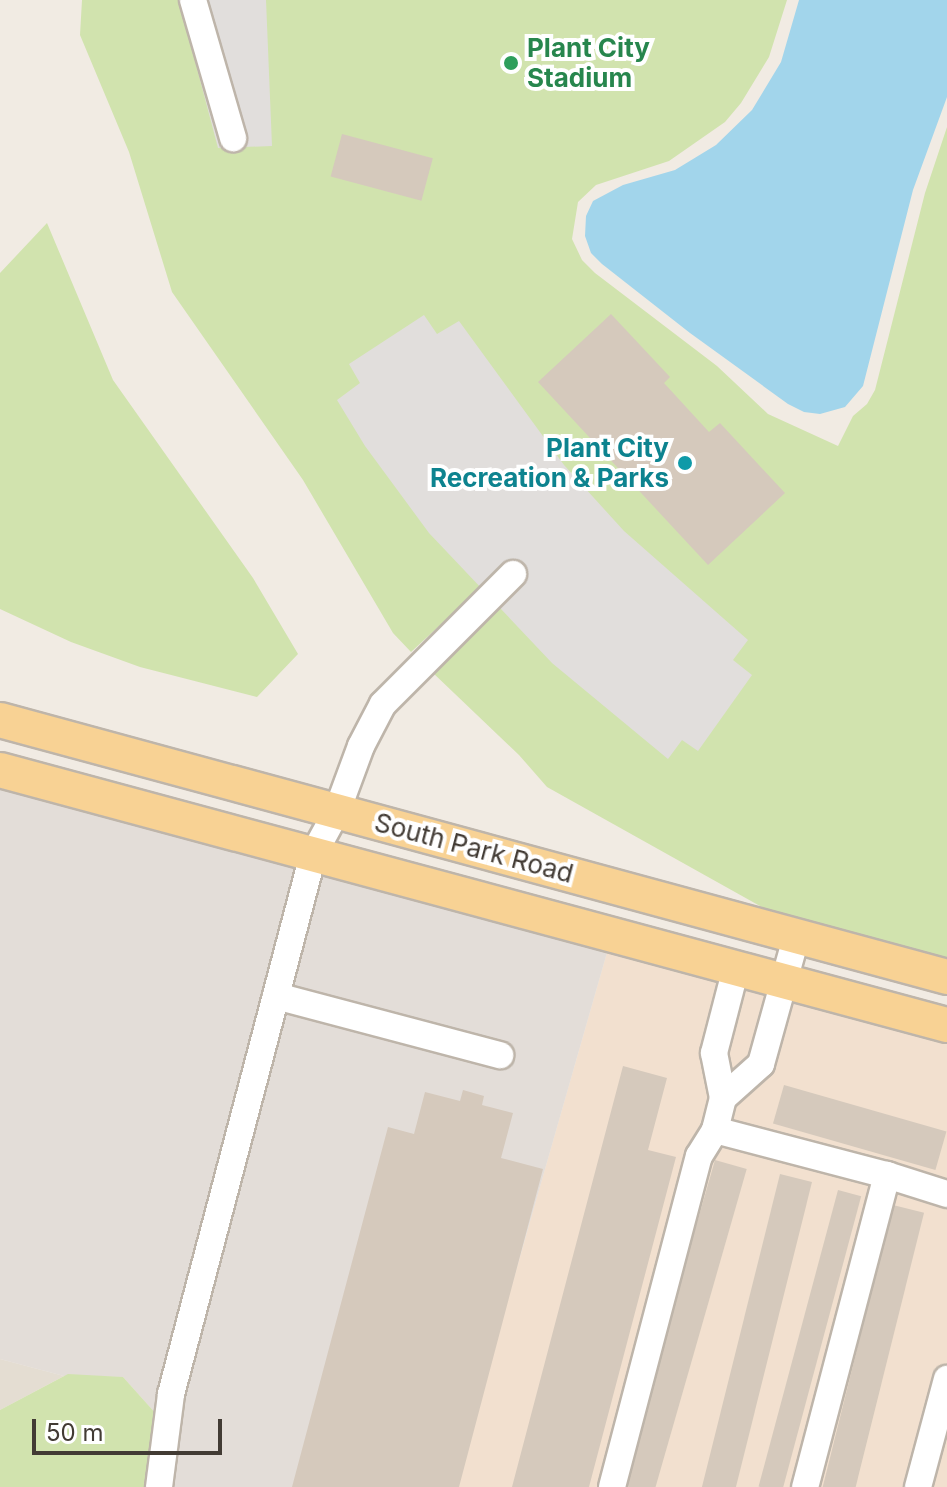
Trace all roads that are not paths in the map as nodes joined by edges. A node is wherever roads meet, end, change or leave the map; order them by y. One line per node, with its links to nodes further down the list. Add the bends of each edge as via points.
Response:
1 (193, 0): 2 (street)
2 (233, 138)
3 (513, 574): 8 (street, via 383,704)
4 (0, 720): 6 (main road, South Park Road)
5 (0, 737): 6 (main road, via 84,760)
6 (127, 754): 8 (main road, South Park Road)
7 (0, 770): 9 (main road, South Park Road)
8 (337, 811): 9 (street); 10 (main road, South Park Road)
9 (317, 849): 10 (main road, via 393,845 639,911); 12 (main road, South Park Road); 15 (street)
10 (704, 910): 11 (main road, South Park Road)
11 (790, 957): 12 (main road, South Park Road); 13 (main road, South Park Road); 14 (main road, via 804,955); 16 (main road, South Park Road); 18 (street, via 761,1064)
12 (736, 968): 18 (street, via 714,1053)
13 (947, 977)
14 (947, 994)
15 (276, 996): 17 (street); 23 (street, via 171,1394)
16 (947, 1025)
17 (500, 1055)
18 (723, 1098): 19 (street)
19 (715, 1130): 20 (street); 24 (street, via 699,1156)
20 (887, 1175): 21 (street); 25 (street)
21 (947, 1194)
22 (947, 1379): 26 (street)
23 (159, 1487)
24 (612, 1487)
25 (805, 1487)
26 (918, 1487)

